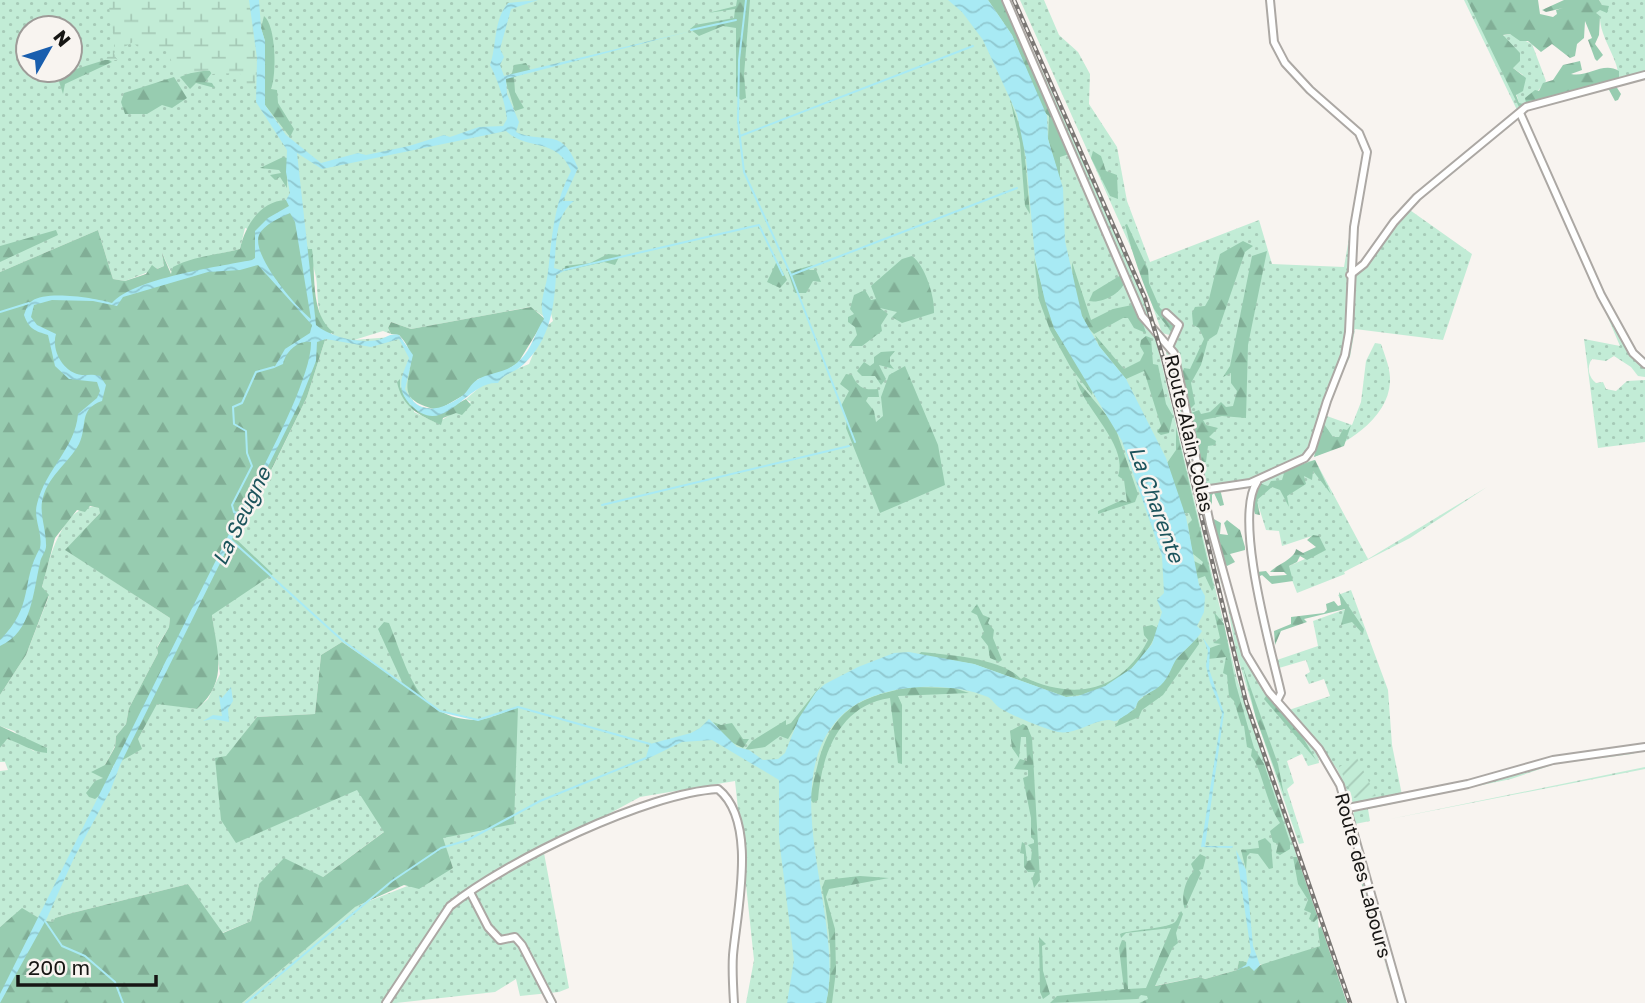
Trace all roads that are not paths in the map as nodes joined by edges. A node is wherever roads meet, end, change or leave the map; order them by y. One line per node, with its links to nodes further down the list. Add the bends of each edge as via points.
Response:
1 (1006, 0): 7 (street, Route Alain Colas, via 1142,316)
2 (1269, 0): 5 (street, via 1279,54 1310,90 1359,133 1367,152)
3 (1645, 75): 4 (street, via 1536,103)
4 (1520, 113): 5 (street, via 1417,197); 8 (street, via 1601,295 1633,353)
5 (1350, 275): 9 (street, via 1345,355 1312,449 1306,458)
6 (1166, 313): 7 (street, via 1179,325)
7 (1170, 345): 10 (street, Route Alain Colas)
8 (1645, 364)
9 (1258, 480): 10 (street); 11 (street, via 1250,499 1251,559 1281,693)
10 (1203, 490): 11 (street, Route Alain Colas, via 1241,641)
11 (1277, 702): 12 (street, Route Alain Colas)
12 (1292, 718): 14 (street, Route des Labours, via 1329,763)
13 (1645, 747): 14 (street, via 1553,760 1468,785)
14 (1348, 808): 19 (street, Route des Labours)
15 (470, 892): 16 (street, via 450,906); 17 (street, via 500,940 515,937 522,945); 18 (street, via 542,851 634,810 677,794 718,789 736,814 741,844)
16 (389, 1001)
17 (552, 1003)
18 (734, 1003)
19 (1402, 1003)

